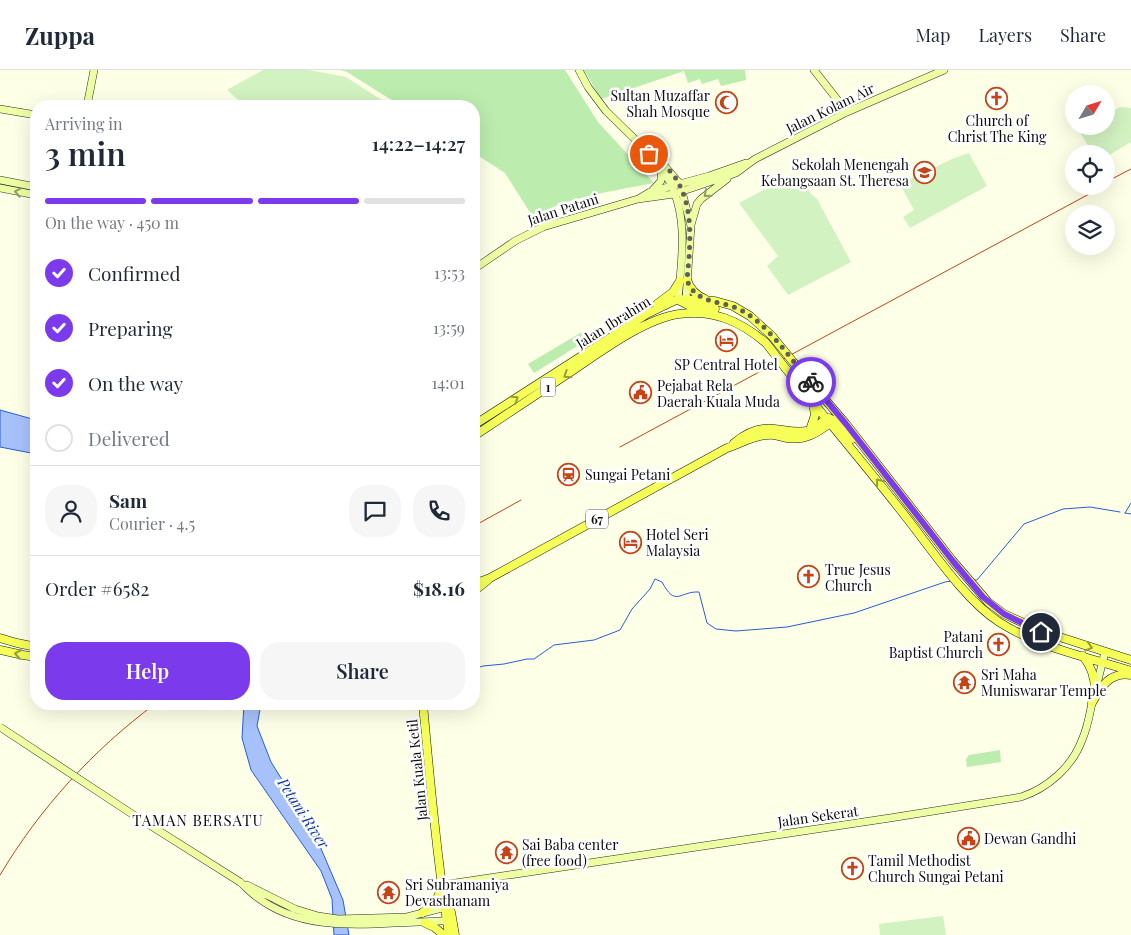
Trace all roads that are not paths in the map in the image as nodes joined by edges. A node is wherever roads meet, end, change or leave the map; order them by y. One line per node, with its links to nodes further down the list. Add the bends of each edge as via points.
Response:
1 (94, 70): 5 (street)
2 (579, 70): 9 (street, via 601,105)
3 (814, 70): 7 (street)
4 (944, 70): 7 (street, Jalan Kolam Air)
5 (88, 100)
6 (0, 109): 8 (street)
7 (847, 112): 10 (street, Jalan Kolam Air)
8 (30, 114)
9 (649, 154): 11 (street); 16 (street, via 663,164)
10 (755, 159): 12 (street, Jalan Kolam Air); 16 (street, Jalan Kolam Air)
11 (661, 169): 17 (street); 18 (street, via 661,181)
12 (736, 173): 16 (street, Jalan Kolam Air); 21 (street, one-way to 21, via 701,199)
13 (0, 180): 14 (street)
14 (30, 186)
15 (0, 188): 19 (street, one-way to 15)
16 (681, 188): 17 (street, Jalan Patani); 21 (street)
17 (673, 190): 18 (street, Jalan Patani); 20 (street, Jalan Patani); 23 (street, via 682,224)
18 (650, 192): 20 (street, Jalan Patani)
19 (30, 194)
20 (638, 199): 22 (street, Jalan Patani, via 533,230)
21 (691, 226): 23 (street)
22 (480, 265)
23 (683, 280): 24 (street); 25 (main road, via 695,294); 26 (main road)
24 (682, 300): 25 (main road); 26 (main road, Jalan Ibrahim / 1); 27 (main road, via 690,306 724,312); 28 (main road, via 676,308 655,317)
25 (709, 301): 29 (main road, bridge, via 741,310 758,322)
26 (647, 314): 32 (main road, Jalan Ibrahim / 1, one-way to 26)
27 (738, 322): 28 (main road, Jalan Ibrahim / 1, via 709,313 686,313); 30 (main road, Jalan Ibrahim / 1, bridge, via 766,343)
28 (642, 328): 33 (main road, Jalan Ibrahim / 1, one-way to 33)
29 (795, 364): 31 (main road, via 799,375 828,410); 36 (main road)
30 (811, 399): 31 (main road, 1); 34 (main road, via 816,415)
31 (829, 420): 34 (main road); 35 (main road, 1); 36 (main road, via 841,426 863,452)
32 (480, 421)
33 (480, 432)
34 (812, 432): 35 (main road, via 828,432); 37 (main road, 67, via 760,429)
35 (842, 437): 45 (main road, 1, one-way to 35, via 1016,632 983,610 952,576)
36 (872, 457): 43 (main road, one-way to 43, via 962,573 994,607 1041,632)
37 (490, 578): 38 (main road, 67); 39 (main road, 67)
38 (480, 582)
39 (480, 586)
40 (0, 638): 41 (main road)
41 (30, 646)
42 (0, 650): 44 (main road, one-way to 42)
43 (1105, 652): 46 (main road); 47 (street, Jalan Sekerat)
44 (30, 656)
45 (1083, 656): 47 (main road, 1); 50 (main road, via 1092,669)
46 (1131, 660)
47 (1102, 662): 48 (main road, 1); 50 (street, Jalan Sekerat)
48 (1131, 670)
49 (1131, 674): 51 (main road, via 1112,677)
50 (1095, 690): 51 (street, Jalan Sekerat)
51 (1092, 703): 54 (street, Jalan Sekerat, via 1080,747 1071,761 1052,780 1021,797)
52 (424, 710): 54 (main road, Jalan Kuala Ketil, via 430,788)
53 (0, 727): 58 (street, bridge, via 240,882 270,905 303,920)
54 (444, 885): 55 (main road, Jalan Kuala Ketil); 57 (main road, via 436,901)
55 (447, 906): 56 (street); 59 (main road, Jalan Kuala Ketil)
56 (433, 909): 57 (street); 61 (street, via 438,915)
57 (422, 913): 58 (street)
58 (390, 921): 60 (street)
59 (450, 921): 61 (street); 63 (main road, Jalan Kuala Ketil); 64 (main road, Jalan Kuala Ketil)
60 (425, 923): 61 (street); 62 (main road)
61 (436, 923)
62 (444, 935)
63 (449, 935)
64 (455, 935)

